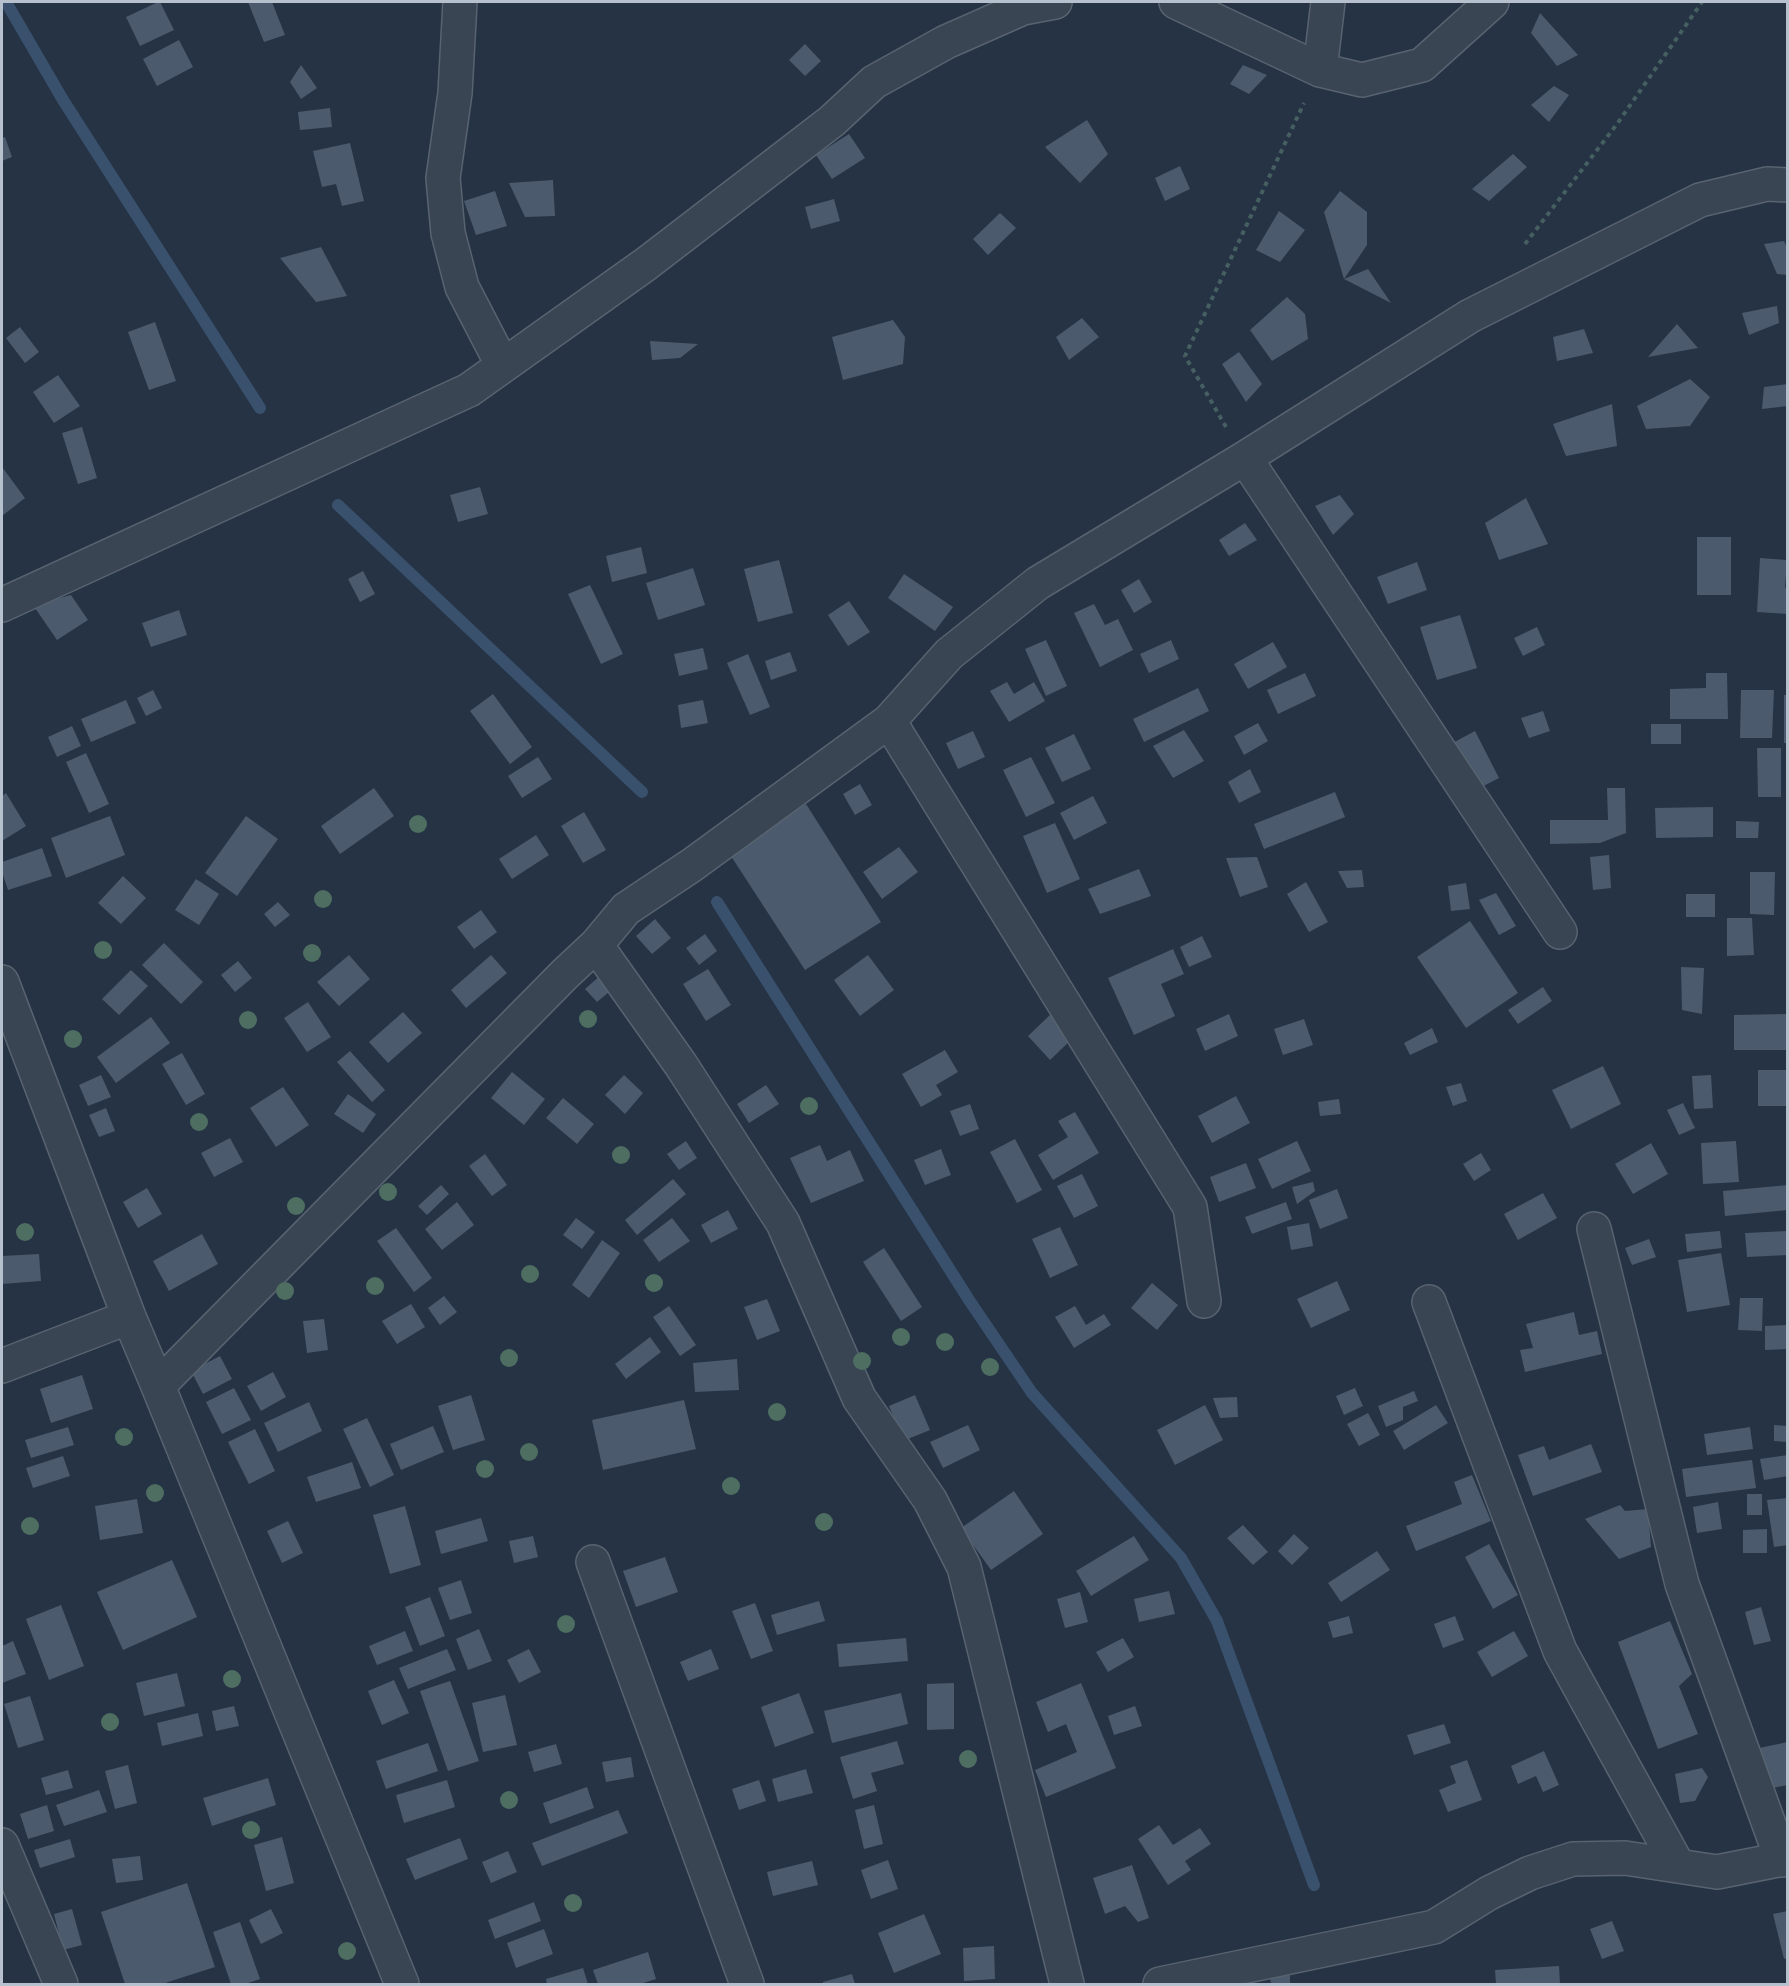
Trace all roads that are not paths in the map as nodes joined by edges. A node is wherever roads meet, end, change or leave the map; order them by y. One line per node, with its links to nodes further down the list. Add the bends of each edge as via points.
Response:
1 (460, 2): 8 (street, via 455,93 443,178 448,233 462,287)
2 (1054, 2): 8 (street, via 1023,8 955,38 874,82 832,121)
3 (1176, 2): 6 (street)
4 (1328, 2): 6 (street)
5 (1492, 2): 6 (street, via 1422,65 1362,80)
6 (1320, 70)
7 (1788, 185): 9 (street, via 1767,184 1700,200 1491,305)
8 (503, 366): 10 (street, via 469,390)
9 (1245, 458): 11 (street, via 1038,584 949,654); 12 (street)
10 (2, 605)
11 (890, 722): 13 (street, via 692,866 626,909); 16 (street, via 1190,1207)
12 (1560, 932)
13 (596, 945): 20 (street); 28 (street, via 681,1065 783,1222 859,1398 930,1500 964,1567)
14 (2, 982): 18 (street)
15 (1594, 1229): 23 (street, via 1682,1584)
16 (1204, 1301)
17 (1429, 1302): 24 (street, via 1560,1651)
18 (129, 1317): 19 (street); 20 (street)
19 (2, 1366)
20 (158, 1386): 26 (street)
21 (593, 1562): 27 (street)
22 (2, 1845): 25 (street)
23 (1785, 1859): 24 (street, via 1717,1872)
24 (1677, 1864): 29 (street, via 1625,1858 1573,1859 1530,1873 1489,1893 1434,1927)
25 (61, 1984)
26 (402, 1984)
27 (747, 1984)
28 (1066, 1984)
29 (1160, 1984)

